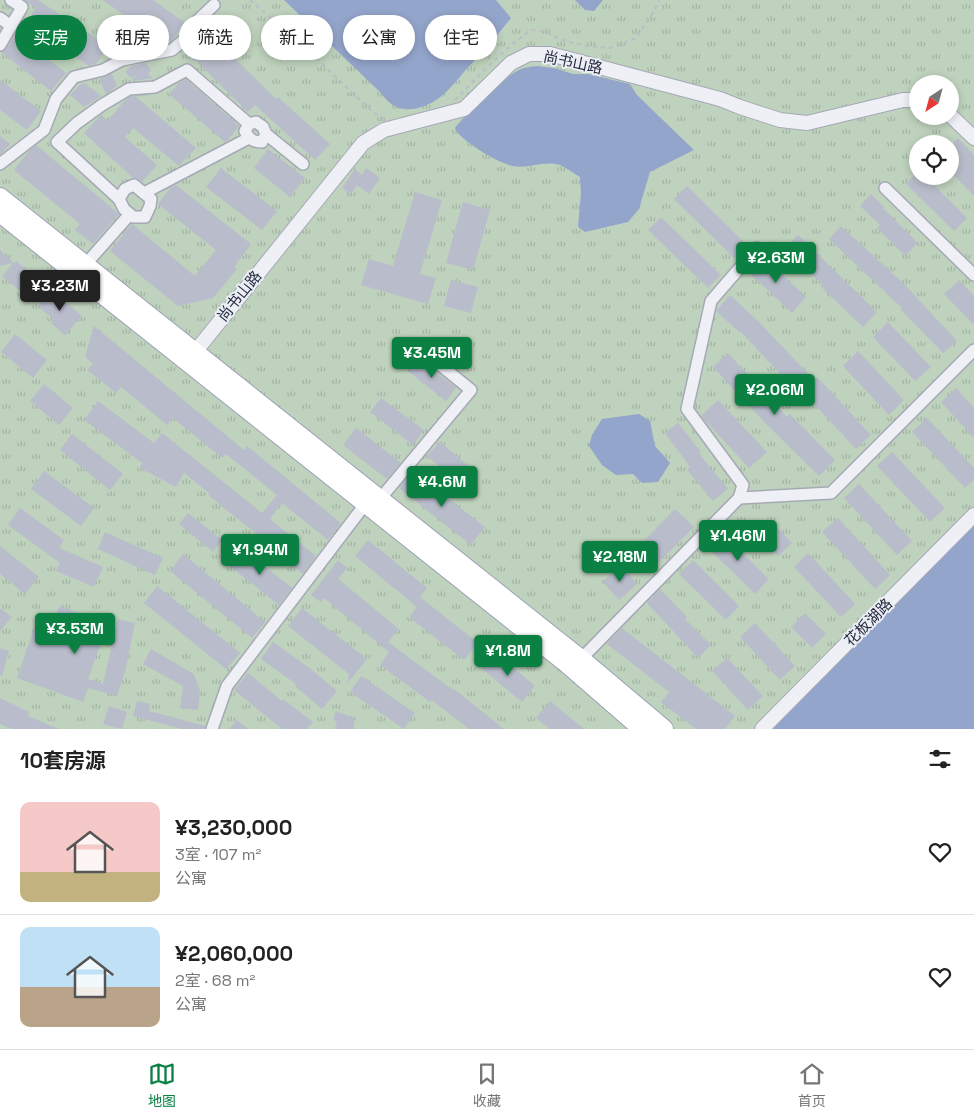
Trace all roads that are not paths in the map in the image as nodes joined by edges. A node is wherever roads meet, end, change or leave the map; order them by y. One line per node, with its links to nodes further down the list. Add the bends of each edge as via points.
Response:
1 (12, 0): 4 (street, via 22,7)
2 (214, 5): 12 (street, via 172,50 122,60 104,70 74,77 56,99 44,130)
3 (0, 18): 4 (street)
4 (11, 26): 5 (street)
5 (0, 45)
6 (909, 100): 24 (street, 尚书山路, via 807,123 780,120 720,99 550,54 529,54 511,63 464,109 384,130 363,144)
7 (249, 124): 9 (street, via 256,122); 10 (street, via 245,131); 17 (street, via 187,70 155,87 128,89 77,123 57,142)
8 (959, 124): 11 (street)
9 (266, 134): 10 (street, via 262,142); 13 (street)
10 (249, 138): 15 (street)
11 (974, 138)
12 (0, 164)
13 (303, 164)
14 (885, 188): 22 (street)
15 (144, 193): 17 (street, via 134,185 125,189); 19 (street, via 151,199 145,217)
16 (0, 197): 21 (main road)
17 (120, 199): 19 (street)
18 (0, 213): 27 (main road)
19 (130, 214): 21 (street)
20 (757, 248): 26 (street, via 711,301 688,409 743,485)
21 (85, 265): 24 (main road)
22 (974, 276)
23 (974, 350): 26 (street, via 832,493)
24 (194, 352): 27 (main road)
25 (433, 359): 27 (street, via 471,390)
26 (739, 498): 29 (street)
27 (373, 501): 29 (main road); 30 (street, via 227,686); 31 (main road)
28 (974, 515): 33 (street, 花板湖路)
29 (582, 660): 32 (main road)
30 (212, 729)
31 (642, 729)
32 (664, 729)
33 (762, 729)

